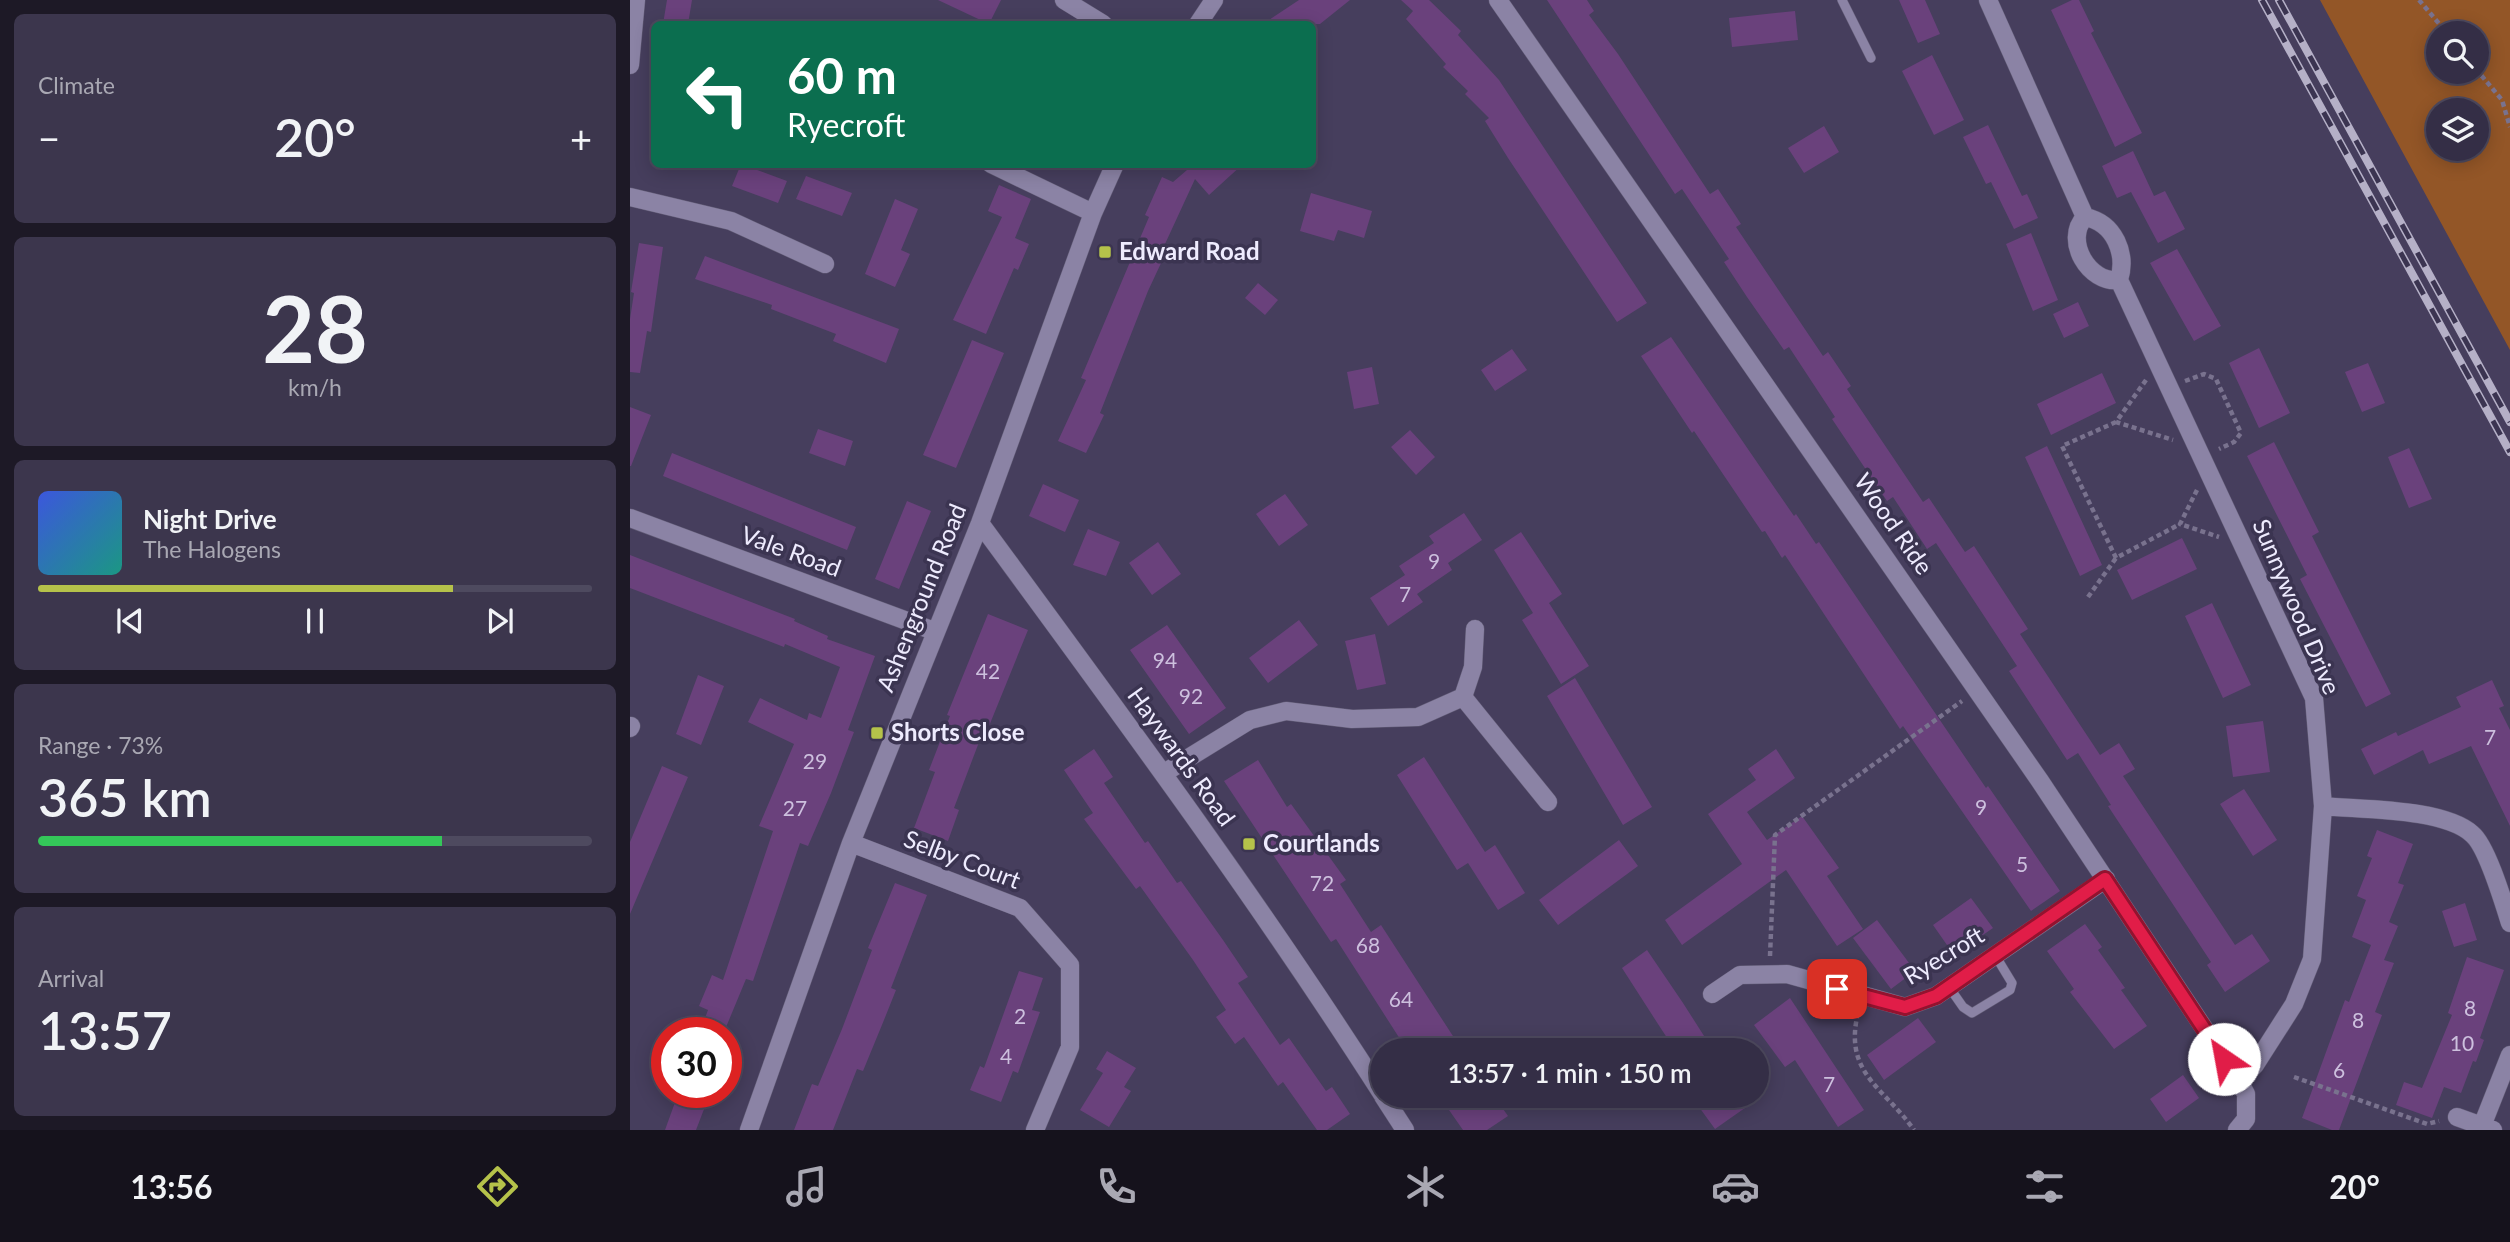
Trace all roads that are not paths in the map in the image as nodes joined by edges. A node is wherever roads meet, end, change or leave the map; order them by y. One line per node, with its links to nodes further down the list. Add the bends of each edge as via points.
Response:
1 (636, 0): 10 (street)
2 (1064, 0): 7 (street)
3 (1214, 0): 8 (street)
4 (1498, 0): 27 (street, Wood Ride)
5 (1842, 0): 9 (lane)
6 (1988, 0): 15 (street)
7 (1098, 21)
8 (1200, 21)
9 (1871, 58)
10 (630, 65)
11 (999, 168): 14 (street)
12 (1113, 168): 14 (street, Ashenground Road)
13 (630, 197): 16 (street, via 731,221)
14 (1093, 214): 19 (street, Ashenground Road)
15 (2085, 217): 17 (street, Sunnywood Drive, via 2098,221 2116,240 2123,261); 17 (street, via 2076,243 2082,257 2099,275)
16 (825, 264)
17 (2119, 281): 25 (street, Sunnywood Drive, via 2314,698)
18 (630, 519): 21 (street, Vale Road)
19 (980, 523): 21 (street, Ashenground Road); 23 (street, Haywards Road)
20 (1475, 629): 22 (street, via 1473,667)
21 (934, 631): 26 (street, Ashenground Road)
22 (1463, 697): 23 (street, via 1418,716 1352,719 1286,711 1250,720); 24 (street)
23 (1164, 773): 33 (street, Haywards Road)
24 (1548, 802)
25 (2323, 806): 28 (street, via 2441,818 2473,834 2496,880); 34 (street, Sunnywood Drive, via 2312,960 2294,1004 2255,1065)
26 (851, 843): 38 (street, Ashenground Road); 39 (street, Selby Court, via 1020,908 1070,964 1070,1047)
27 (2105, 879): 29 (street, Ryecroft); 34 (street, Wood Ride)
28 (2510, 923)
29 (1995, 955): 30 (street, Ryecroft); 30 (lane, via 2012,983 2010,990 1972,1013)
30 (1949, 987): 31 (street, Ryecroft, via 1905,1007 1787,974 1740,975)
31 (1712, 994)
32 (2510, 1055): 37 (street)
33 (1370, 1075)
34 (2239, 1081): 41 (street, via 2246,1094 2246,1119)
35 (1391, 1108): 40 (street, Haywards Road)
36 (2457, 1117): 37 (street)
37 (2488, 1128)
38 (749, 1130)
39 (1035, 1130)
40 (1405, 1130)
41 (2236, 1130)

